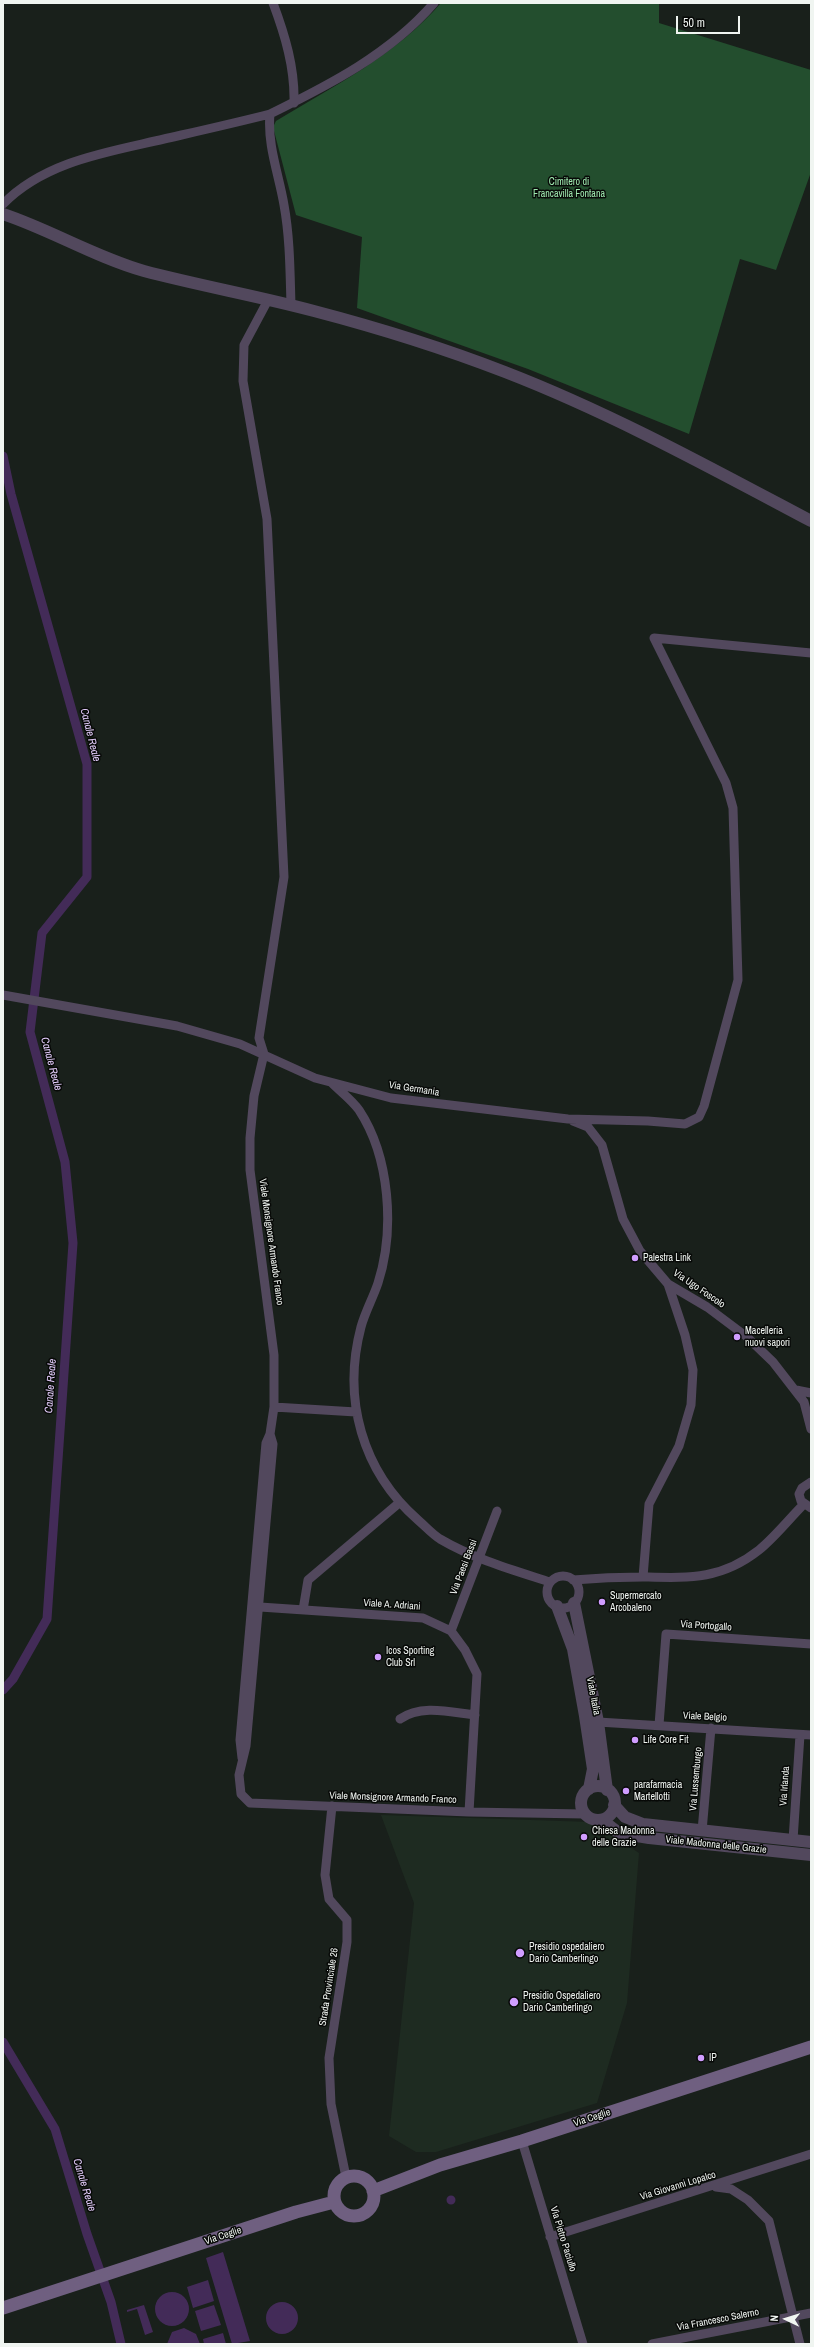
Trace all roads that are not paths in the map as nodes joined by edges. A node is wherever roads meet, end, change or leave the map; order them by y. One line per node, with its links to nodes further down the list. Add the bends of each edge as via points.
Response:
1 (273, 3): 3 (street, via 286,39 295,83)
2 (434, 3): 3 (street, via 387,47 339,78)
3 (294, 102): 4 (street)
4 (270, 114): 5 (street, via 103,152 56,169 13,194); 8 (street, via 269,126 284,204 290,258)
5 (3, 204)
6 (3, 214): 7 (street, via 107,259)
7 (268, 300): 8 (street); 12 (street, via 244,345 243,381 267,519 283,828 284,877 259,1038)
8 (291, 305): 9 (street, via 419,341 506,373 597,412 691,457)
9 (811, 521)
10 (811, 653): 14 (street, via 654,638 726,783 733,808 738,980 699,1117 685,1124)
11 (3, 994): 12 (street, Via Germania, via 177,1026 240,1044)
12 (264, 1054): 13 (street, Via Germania, via 315,1078); 18 (street, Viale Monsignore Armando Franco, via 254,1096 250,1170 274,1355)
13 (331, 1082): 14 (street, Via Germania, via 391,1098); 19 (street, via 358,1109 374,1139 389,1214 380,1276 361,1327 355,1363)
14 (568, 1119): 15 (street, Via Ugo Foscolo, via 588,1127 602,1145 623,1219 640,1250)
15 (668, 1284): 16 (street, Via Ugo Foscolo, via 707,1307 747,1336); 27 (street, via 685,1335 693,1370 691,1405 679,1446 649,1504)
16 (796, 1390): 17 (street); 20 (street, Via Ugo Foscolo, via 804,1402)
17 (811, 1393)
18 (274, 1407): 19 (street); 21 (street, Viale Monsignore Armando Franco)
19 (356, 1412): 23 (street, via 376,1470)
20 (811, 1429)
21 (270, 1434): 32 (street, Viale Monsignore Armando Franco, via 273,1444); 43 (street, Viale Monsignore Armando Franco, via 266,1443 240,1740)
22 (811, 1482): 24 (street, via 802,1488 799,1494)
23 (399, 1503): 26 (street, via 439,1538); 33 (street, via 308,1580)
24 (807, 1506): 27 (street, via 760,1550 737,1565 713,1574 688,1579)
25 (497, 1511): 26 (street, Via Paesi Bassi)
26 (479, 1559): 29 (street); 34 (street, Via Paesi Bassi)
27 (643, 1578): 28 (street)
28 (573, 1580): 29 (street, via 563,1576); 30 (street, via 579,1593)
29 (550, 1582): 31 (street, via 547,1594 552,1604)
30 (574, 1603): 31 (street, via 565,1608); 38 (street, Viale Italia)
31 (557, 1606): 44 (street, Viale Italia, via 573,1649 585,1716 593,1769)
32 (260, 1607): 33 (street, Viale A. Adriani); 43 (street, Viale Monsignore Armando Franco, via 246,1746)
33 (303, 1610): 34 (street, Viale A. Adriani, via 423,1618)
34 (451, 1631): 36 (street, Viale A. Adriani, via 465,1650 477,1674)
35 (811, 1644): 39 (street, Via Portogallo, via 666,1634)
36 (475, 1715): 37 (street, via 424,1710 407,1713); 48 (street, Viale A. Adriani)
37 (400, 1719)
38 (598, 1722): 39 (street, Viale Belgio); 45 (street, Viale Italia)
39 (659, 1726): 40 (street, Viale Belgio)
40 (711, 1728): 41 (street, Viale Belgio); 51 (street, Via Lussemburgo)
41 (800, 1734): 42 (street, Viale Belgio); 52 (street, Via Irlanda)
42 (811, 1735)
43 (242, 1758): 47 (street, Viale Monsignore Armando Franco, via 239,1775 241,1794 250,1803)
44 (589, 1789): 45 (street, via 596,1787); 49 (street, via 584,1793 581,1803)
45 (607, 1790): 46 (street, via 612,1794)
46 (614, 1804): 50 (street, via 609,1815); 51 (street, Viale Madonna delle Grazie, via 625,1817 643,1824)
47 (332, 1806): 48 (street, Viale Monsignore Armando Franco); 58 (street, Strada Provinciale 26, via 325,1875 329,1899 347,1920 347,1942 329,2058 334,2123)
48 (469, 1812): 49 (street, Viale Monsignore Armando Franco)
49 (584, 1814): 50 (street, via 589,1818)
50 (602, 1820): 54 (street, Viale Madonna delle Grazie, via 619,1833)
51 (702, 1831): 52 (street, Viale Madonna delle Grazie)
52 (793, 1840): 53 (street, Viale Madonna delle Grazie)
53 (811, 1842)
54 (811, 1855)
55 (811, 2047): 56 (main road, Via Ceglie)
56 (522, 2141): 60 (main road, Via Ceglie, via 440,2165); 62 (street, Via Pietro Paciullo)
57 (811, 2154): 59 (street, Via Giovanni Lopalco)
58 (346, 2177): 60 (main road, via 360,2176 371,2184); 61 (main road, via 336,2187)
59 (713, 2187): 62 (street, Via Giovanni Lopalco); 65 (street, via 731,2189 748,2200 769,2221)
60 (373, 2191): 61 (main road, via 372,2204 356,2216 342,2213)
61 (334, 2202): 63 (main road, Via Ceglie)
62 (550, 2237): 66 (street, Via Pietro Paciullo)
63 (3, 2308)
64 (811, 2313): 65 (street, Via Francesco Salerno)
65 (793, 2317): 67 (street, Via Francesco Salerno); 68 (street)
66 (583, 2344)
67 (652, 2344)
68 (800, 2344)

